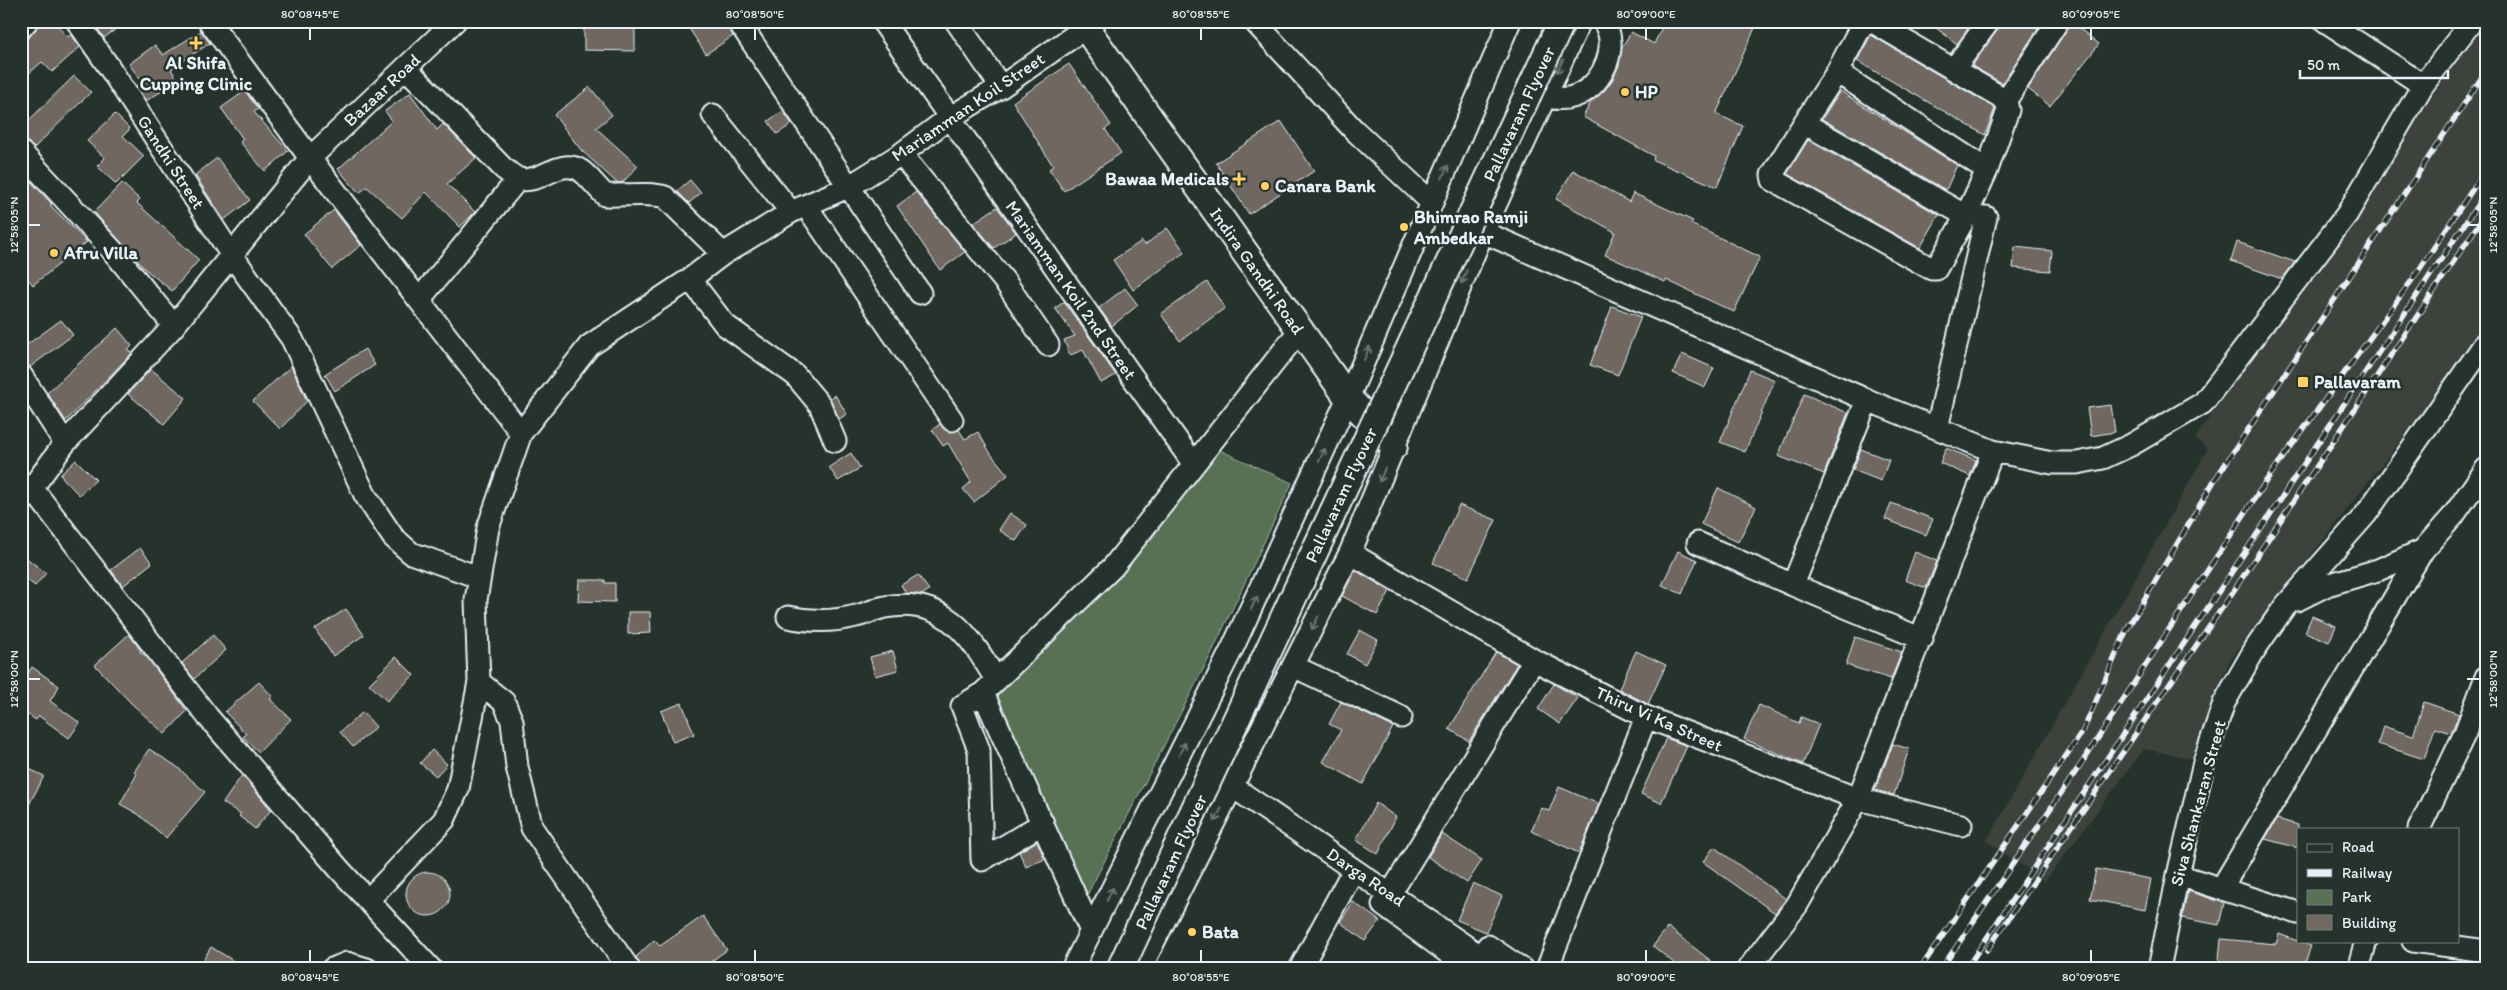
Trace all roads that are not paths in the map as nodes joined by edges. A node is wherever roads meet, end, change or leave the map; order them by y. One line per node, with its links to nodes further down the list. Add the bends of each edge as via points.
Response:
1 (28, 21): 21 (street)
2 (77, 21): 42 (street, Gandhi Street)
3 (209, 21): 34 (street)
4 (455, 21): 22 (street, Bazaar Road)
5 (738, 21): 37 (street)
6 (882, 21): 30 (street, Mariamman Koil 2nd Street)
7 (956, 21): 26 (street)
8 (1254, 21): 38 (street, via 1353,129)
9 (1510, 21): 38 (street, one-way to 9)
10 (1544, 21): 100 (main road, Pallavaram Flyover, via 1359,422 1244,682)
11 (1562, 21): 101 (main road, Pallavaram Flyover, bridge)
12 (1580, 21): 27 (street, one-way to 27)
13 (1603, 21): 27 (street, via 1608,28 1611,47 1607,63 1593,86 1568,98)
14 (1864, 21): 24 (street)
15 (1871, 21): 23 (street)
16 (1988, 21): 23 (street)
17 (2058, 21): 28 (street)
18 (2325, 21): 25 (street)
19 (2472, 21): 25 (street)
20 (1087, 23): 26 (street, Mariamman Koil Street); 48 (main road, Indira Gandhi Road)
21 (21, 28)
22 (406, 68): 34 (street, Bazaar Road); 36 (street, via 504,169)
23 (1954, 69): 28 (street)
24 (1837, 72): 31 (street); 35 (street)
25 (2423, 85): 60 (street, via 2347,214 2202,403 2131,446 2104,458 2052,463)
26 (1001, 87): 30 (street, Mariamman Koil Street)
27 (1545, 97): 41 (street)
28 (2006, 100): 35 (street, via 2008,110)
29 (713, 115): 39 (street)
30 (949, 118): 33 (street, Mariamman Koil Street); 61 (street, Mariamman Koil 2nd Street)
31 (1804, 123): 40 (street); 40 (street, via 1772,175 1773,180 1932,269 1936,269)
32 (21, 152): 47 (street, via 112,250)
33 (901, 154): 37 (street, Mariamman Koil Street); 50 (street, via 1006,283)
34 (310, 158): 42 (street, Bazaar Road); 46 (street)
35 (1987, 170): 40 (street)
36 (518, 179): 43 (street, via 531,180 557,168 570,168 580,170 605,195 654,193 665,197); 46 (street)
37 (850, 186): 39 (street, Mariamman Koil Street); 45 (street)
38 (1432, 203): 52 (street, one-way to 38)
39 (799, 210): 43 (street, Mariamman Koil Street); 54 (street)
40 (1976, 216): 55 (street)
41 (1483, 232): 53 (street); 59 (street, one-way to 59)
42 (231, 254): 47 (street, Bazaar Road); 67 (street, Gandhi Street, via 292,339 365,495 393,537 411,553)
43 (723, 254): 44 (street, Mariamman Koil Street)
44 (690, 279): 56 (street, Mariamman Koil Street, via 589,346); 57 (street, via 725,325 795,375 820,405)
45 (920, 294)
46 (419, 300): 56 (street)
47 (174, 326): 58 (street, Bazaar Road)
48 (1300, 331): 52 (main road, Indira Gandhi Road); 61 (street)
49 (2486, 342): 69 (street, via 2366,514)
50 (1048, 345)
51 (21, 375): 58 (street)
52 (1348, 398): 59 (main road, Indira Gandhi Road); 91 (street, one-way to 52, via 1233,647)
53 (1866, 400): 55 (street); 68 (street)
54 (952, 420)
55 (1937, 428): 60 (street)
56 (521, 433): 67 (street, Mariamman Koil Street, via 488,528)
57 (835, 440)
58 (65, 443): 63 (street, Bazaar Road)
59 (1394, 446): 66 (street, one-way to 66)
60 (1993, 451): 71 (street)
61 (1193, 463): 76 (street, via 1113,567)
62 (2486, 468): 65 (street, Siva Shankaran Street, via 2453,516)
63 (26, 495): 89 (street, via 208,717)
64 (1698, 543): 68 (street)
65 (2423, 550): 69 (street, Siva Shankaran Street, via 2378,570 2327,585); 88 (street)
66 (1350, 553): 72 (street, Thiru Vi Ka Street); 73 (street, one-way to 73)
67 (478, 578): 75 (street, Mariamman Koil Street)
68 (1793, 585): 71 (street)
69 (2285, 606): 85 (street, Siva Shankaran Street, via 2255,649 2224,703 2204,762)
70 (788, 617): 76 (street, via 810,622 906,605 926,608 949,617 967,636)
71 (1922, 639): 80 (street)
72 (1534, 660): 78 (street, Thiru Vi Ka Street); 87 (street)
73 (1293, 666): 77 (street); 79 (street)
74 (2486, 677): 83 (street, via 2465,733)
75 (479, 682): 89 (street, Mariamman Koil Street, via 458,789 444,820); 98 (street, via 504,702 512,721 517,767 532,828)
76 (989, 686): 81 (street); 81 (street, via 962,706 979,750 982,860)
77 (1401, 717)
78 (1646, 717): 80 (street, Thiru Vi Ka Street); 107 (street)
79 (1233, 787): 84 (street, Darga Road); 102 (street, one-way to 102)
80 (1858, 800): 82 (street, Thiru Vi Ka Street); 108 (street, via 1797,905)
81 (1043, 823): 91 (street)
82 (1962, 825)
83 (2419, 828)
84 (1338, 857): 86 (street); 87 (street, via 1370,862); 105 (street, Darga Road)
85 (2178, 875): 88 (street); 109 (street, Siva Shankaran Street)
86 (1348, 880): 103 (street); 104 (street)
87 (1397, 884): 106 (street)
88 (2221, 889): 90 (street)
89 (368, 900): 97 (street)
90 (2297, 913)
91 (1091, 931): 99 (street)
92 (2366, 942): 110 (street)
93 (2420, 942): 94 (street)
94 (2486, 951)
95 (332, 969): 96 (street, via 347,963)
96 (367, 969)
97 (431, 969)
98 (629, 969)
99 (1072, 969)
100 (1105, 969)
101 (1120, 969)
102 (1140, 969)
103 (1300, 969)
104 (1470, 969)
105 (1499, 969)
106 (1522, 969)
107 (1548, 969)
108 (1748, 969)
109 (2159, 969)
110 (2358, 969)

